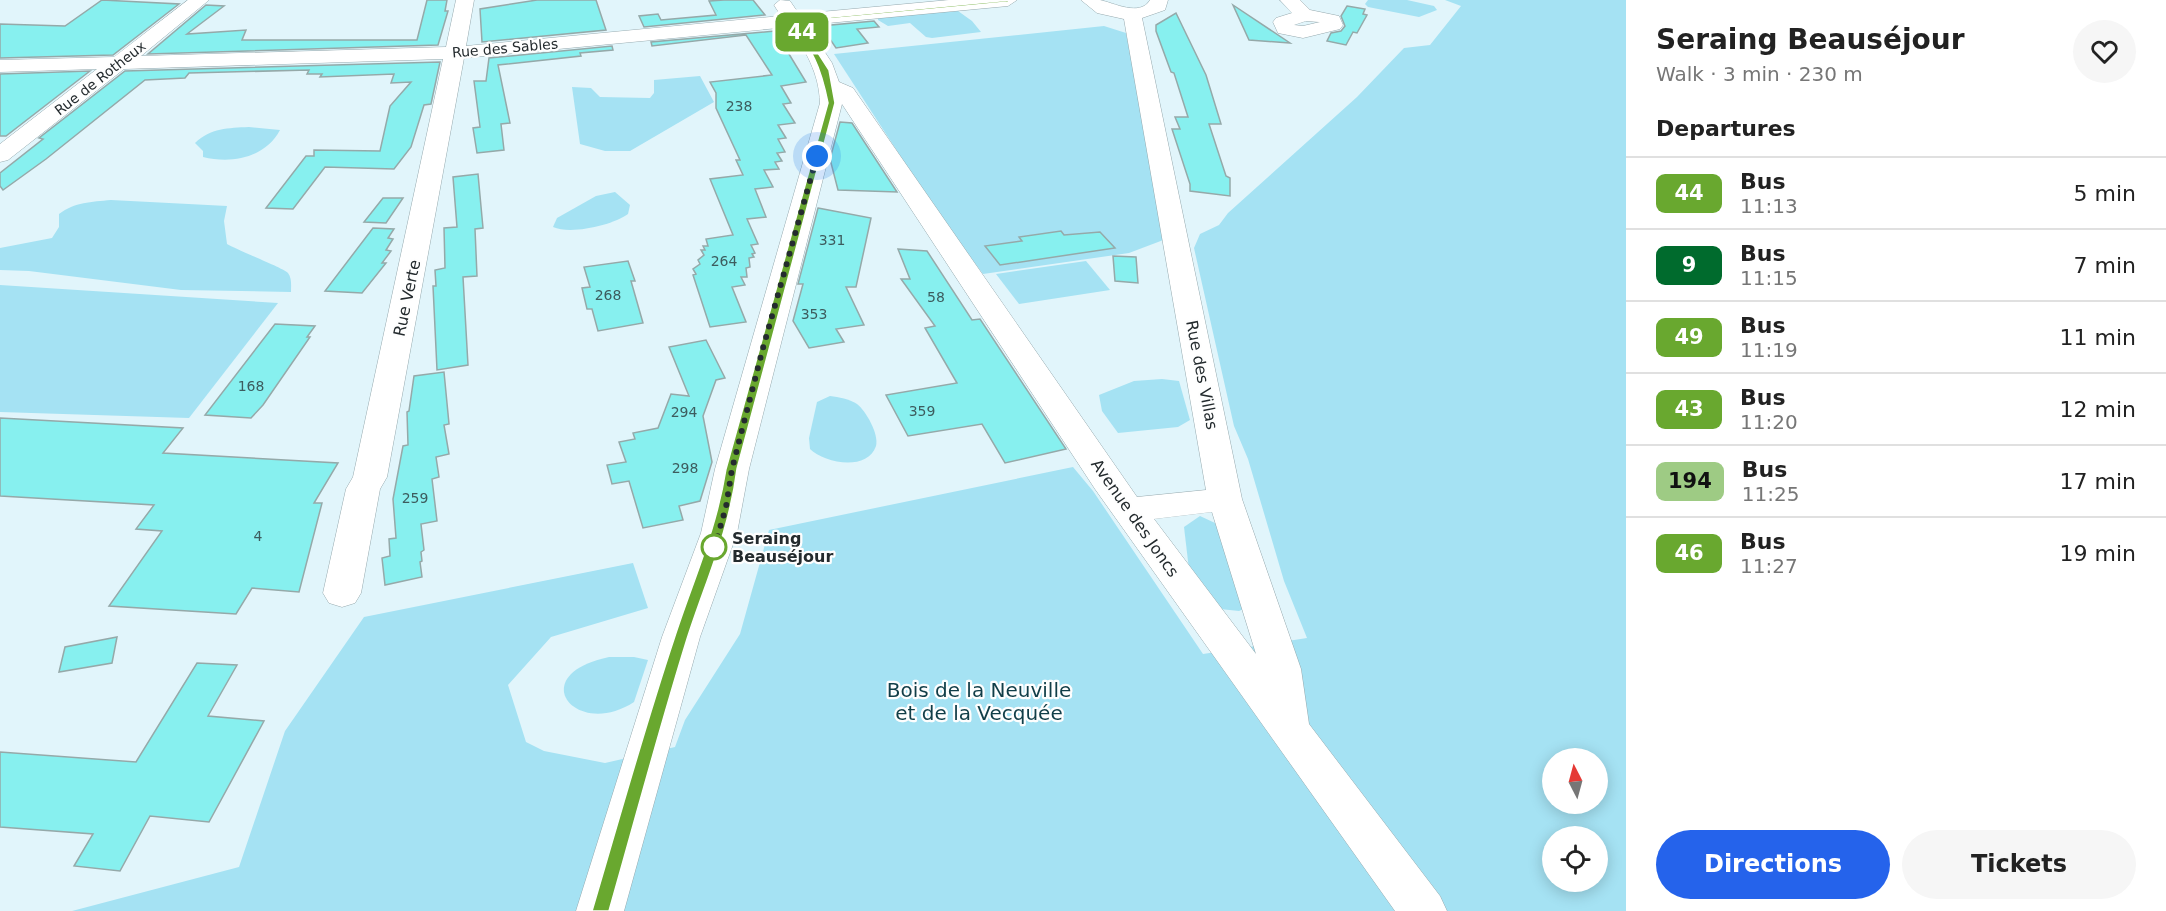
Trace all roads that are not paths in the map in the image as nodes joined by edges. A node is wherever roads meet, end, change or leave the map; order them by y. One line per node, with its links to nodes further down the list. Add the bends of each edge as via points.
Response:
1 (200, 0): 12 (street, Rue de Rotheux)
2 (465, 0): 11 (street, Rue Verte)
3 (780, 0): 10 (street, Avenue des Joncs)
4 (1008, 0): 10 (street, Rue des Sables)
5 (1090, 0): 8 (street, via 1109,10)
6 (1159, 0): 8 (street, via 1153,9)
7 (1289, 0): 9 (street)
8 (1132, 13): 16 (street, Rue des Villas)
9 (1305, 15)
10 (794, 21): 11 (street, Rue des Sables); 14 (street, Avenue des Joncs, via 816,53)
11 (455, 53): 12 (street, Rue des Sables); 18 (street, Rue Verte, via 370,477 363,489)
12 (120, 62): 13 (street, Rue des Sables); 15 (street, Rue de Rotheux)
13 (0, 66)
14 (840, 106): 17 (street, Avenue des Joncs); 20 (street, via 763,348 726,507 681,637)
15 (0, 155)
16 (1225, 499): 17 (street); 19 (street, Rue des Villas, via 1281,669)
17 (1128, 510): 19 (street, Avenue des Joncs)
18 (342, 593)
19 (1290, 732): 21 (street, Avenue des Joncs)
20 (600, 911)
21 (1422, 911)

